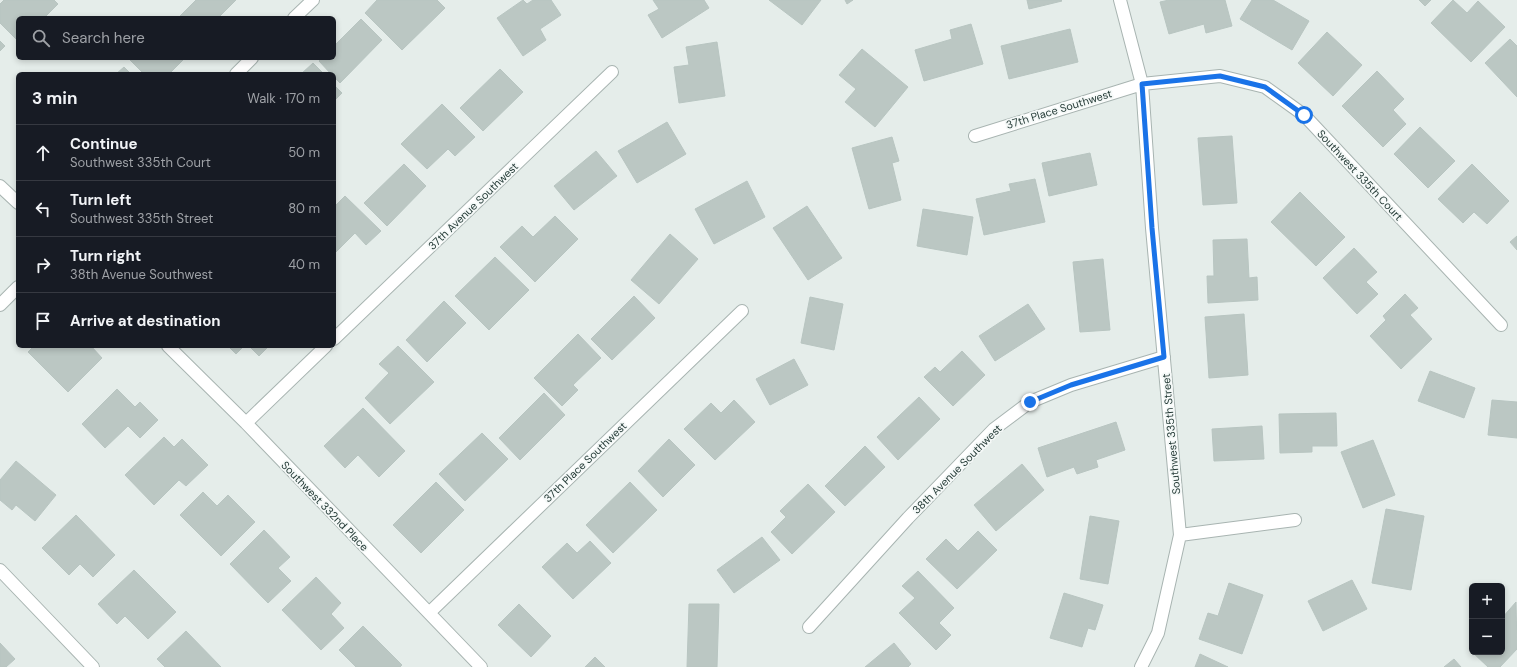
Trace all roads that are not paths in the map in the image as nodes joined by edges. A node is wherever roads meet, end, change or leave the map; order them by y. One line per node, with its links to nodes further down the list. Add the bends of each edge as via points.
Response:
1 (313, 0): 3 (street)
2 (1120, 0): 7 (street, Southwest 335th Street)
3 (296, 16)
4 (250, 60): 5 (street)
5 (238, 72)
6 (612, 72): 15 (street, 37th Avenue Southwest)
7 (1142, 84): 8 (street, 37th Place Southwest); 14 (street, Southwest 335th Court, via 1220,76 1265,87 1304,115); 18 (street, Southwest 335th Street)
8 (975, 136)
9 (0, 186): 10 (street)
10 (16, 201)
11 (16, 289): 12 (street)
12 (0, 305)
13 (742, 311): 23 (street, 37th Place Southwest)
14 (1501, 325)
15 (336, 337)
16 (170, 348): 19 (street, Southwest 332nd Place)
17 (324, 348): 19 (street)
18 (1164, 357): 21 (street, Southwest 335th Street); 24 (street, 38th Avenue Southwest, via 1071,385 1030,402 994,429 908,518)
19 (246, 423): 23 (street, Southwest 332nd Place)
20 (1295, 520): 21 (street)
21 (1180, 535): 27 (street, Southwest 335th Street, via 1158,633)
22 (0, 570): 25 (street)
23 (429, 613): 26 (street, Southwest 332nd Place)
24 (809, 627)
25 (93, 667)
26 (481, 667)
27 (1141, 667)

